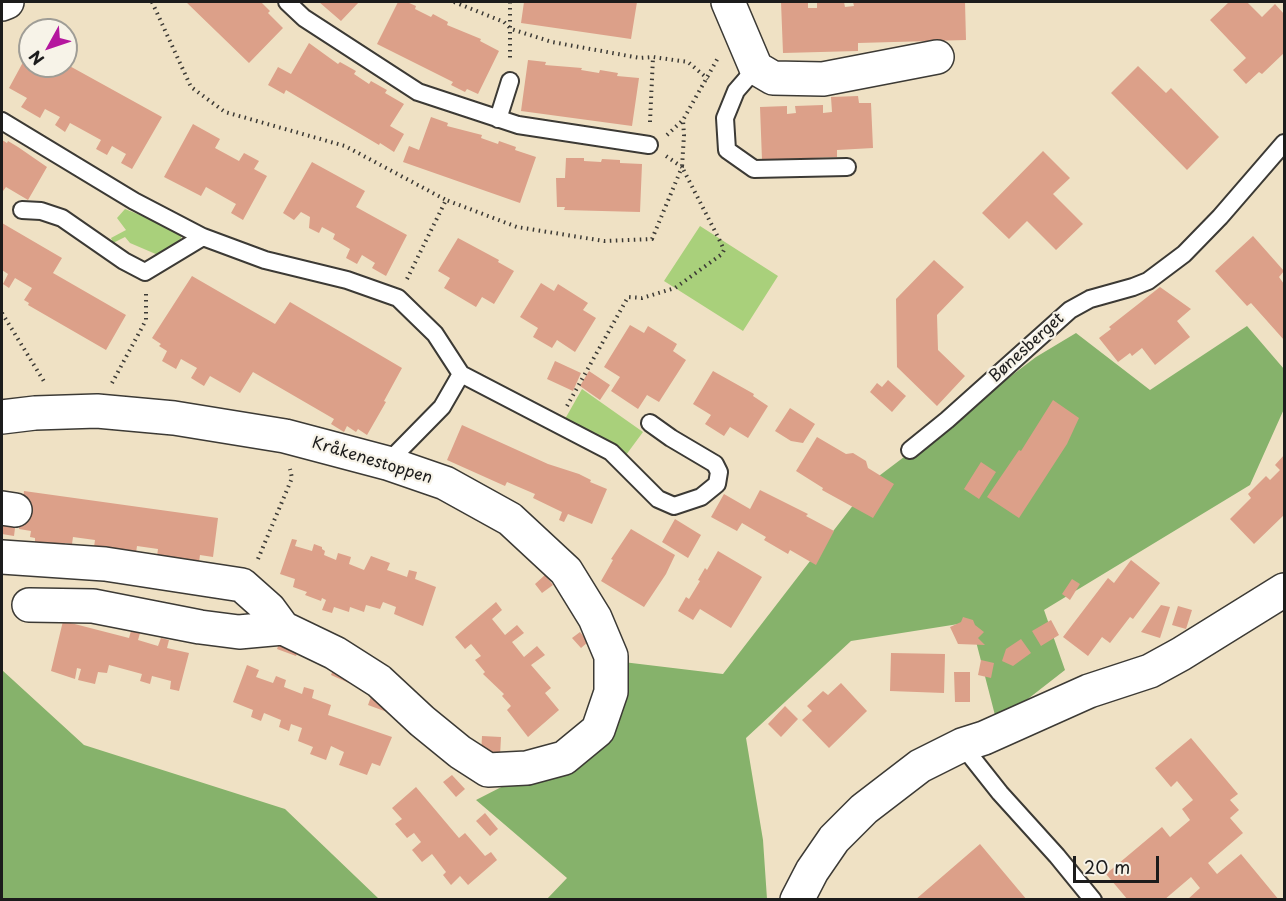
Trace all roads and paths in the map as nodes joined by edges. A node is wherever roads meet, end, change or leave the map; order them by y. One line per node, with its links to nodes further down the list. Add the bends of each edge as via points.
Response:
1 (7, 2): 7 (street)
2 (152, 2): 20 (path, via 191,87 225,112 345,146)
3 (287, 2): 14 (lane, via 304,18 418,92)
4 (454, 2): 8 (path, via 504,22)
5 (510, 2): 8 (path)
6 (728, 2): 11 (street)
7 (2, 4)
8 (510, 29): 9 (path, via 552,42); 13 (path)
9 (653, 57): 12 (path, via 688,62); 17 (path)
10 (937, 57): 11 (street, via 823,79 773,78)
11 (756, 68): 19 (lane, via 736,91 725,118 727,150 754,169)
12 (708, 79)
13 (510, 81): 14 (lane)
14 (498, 119): 17 (lane)
15 (2, 121): 22 (lane, via 134,201)
16 (1284, 143): 34 (lane, Bønesberget, via 1184,254 1148,281 1090,299 1070,310)
17 (649, 145)
18 (682, 167): 20 (path, via 652,239 604,242 517,227)
19 (847, 167)
20 (446, 200): 25 (path)
21 (22, 210): 24 (lane, via 62,218)
22 (203, 237): 24 (lane); 25 (lane, via 266,260 347,280)
23 (719, 239): 32 (path, via 722,254 675,288 642,298 628,297)
24 (145, 272): 28 (path, via 146,320)
25 (398, 298): 27 (lane, via 435,334)
26 (2, 313): 29 (path)
27 (461, 374): 32 (lane); 35 (lane, via 442,407)
28 (97, 411): 29 (street, Kråkenestoppen); 33 (street, Kråkenestoppen, via 174,417)
29 (62, 412): 30 (street, Kråkenestoppen)
30 (2, 417)
31 (650, 423): 32 (lane, via 715,464 717,484 701,497 674,506 658,499 610,452)
32 (557, 424)
33 (285, 436): 35 (street, Kråkenestoppen); 37 (path, via 292,478 253,573)
34 (910, 450)
35 (387, 463): 40 (street, Kråkenestoppen, via 445,483 510,519 566,571 595,618 611,656 611,692 598,730 564,758 527,768 488,770 422,721 379,681 335,653)
36 (2, 557): 37 (street, via 105,564)
37 (242, 585): 40 (street, Kråkenestoppen)
38 (1284, 590): 41 (street, via 1150,671 1089,691)
39 (29, 604): 40 (street, via 93,606 239,632)
40 (283, 628)
41 (962, 745): 42 (street, via 920,766 864,809 834,839); 43 (lane)
42 (797, 900)
43 (1093, 900)

